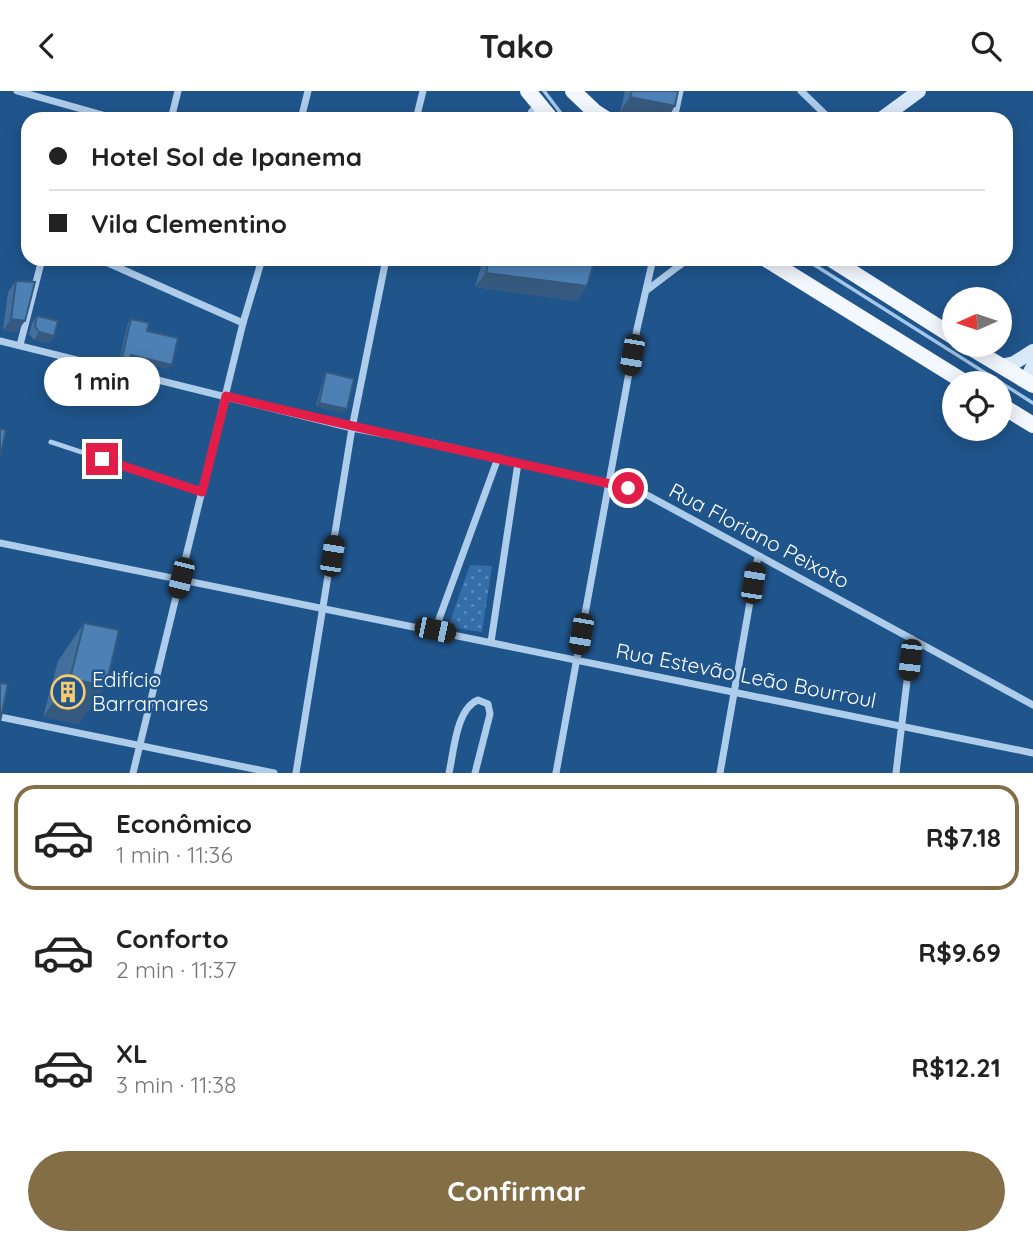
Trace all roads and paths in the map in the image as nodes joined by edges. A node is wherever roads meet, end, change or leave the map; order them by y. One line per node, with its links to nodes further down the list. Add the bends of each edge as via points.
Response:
1 (17, 91): 10 (street)
2 (178, 91): 13 (street)
3 (308, 91): 14 (street)
4 (423, 91): 15 (street)
5 (528, 91): 16 (main road)
6 (573, 91): 17 (main road)
7 (680, 91): 18 (street)
8 (801, 91): 19 (street)
9 (919, 91): 20 (main road)
10 (48, 95): 11 (street)
11 (80, 110): 12 (street)
12 (88, 112)
13 (174, 112)
14 (303, 112)
15 (418, 112)
16 (545, 112)
17 (598, 112)
18 (676, 112)
19 (824, 112)
20 (890, 112)
21 (40, 266): 33 (street)
22 (115, 266): 30 (street)
23 (260, 266): 30 (street)
24 (385, 266): 42 (street)
25 (651, 266): 29 (street)
26 (679, 266): 29 (street)
27 (777, 266): 37 (main road)
28 (842, 266): 31 (main road)
29 (646, 291): 46 (street)
30 (243, 323): 39 (street)
31 (942, 329)
32 (0, 341): 33 (street, Rua Floriano Peixoto)
33 (20, 345): 39 (street, Rua Floriano Peixoto)
34 (1033, 351): 36 (main road)
35 (986, 357): 36 (main road)
36 (1001, 366): 38 (main road)
37 (947, 371)
38 (1031, 377)
39 (226, 396): 42 (street, Rua Floriano Peixoto); 47 (street)
40 (1012, 412): 41 (main road)
41 (1033, 425)
42 (352, 428): 44 (street, Rua Floriano Peixoto); 51 (street)
43 (51, 442): 47 (lane)
44 (498, 458): 45 (street, Rua Floriano Peixoto); 52 (street)
45 (518, 463): 46 (street, Rua Floriano Peixoto); 54 (street)
46 (608, 484): 49 (street, Rua Floriano Peixoto, via 649,496); 55 (street)
47 (202, 492): 50 (street)
48 (0, 543): 50 (street, Rua Estevão Leão Bourroul)
49 (758, 556): 53 (street, Rua Floriano Peixoto); 56 (street)
50 (181, 578): 51 (street, Rua Estevão Leão Bourroul); 60 (street)
51 (324, 608): 52 (street, Rua Estevão Leão Bourroul); 64 (street)
52 (435, 630): 54 (street, Rua Estevão Leão Bourroul)
53 (912, 639): 57 (street, Rua Floriano Peixoto); 59 (street)
54 (491, 642): 55 (street, Rua Estevão Leão Bourroul)
55 (577, 659): 56 (street, Rua Estevão Leão Bourroul); 67 (street)
56 (734, 693): 59 (street, Rua Estevão Leão Bourroul); 68 (street)
57 (1033, 705)
58 (0, 717): 60 (street)
59 (902, 726): 61 (street, Rua Estevão Leão Bourroul); 69 (street)
60 (141, 744): 62 (street); 63 (street)
61 (1033, 753)
62 (134, 772)
63 (274, 772)
64 (296, 772)
65 (449, 772): 66 (street, via 462,715 478,700 488,705 490,714)
66 (474, 772)
67 (556, 772)
68 (720, 772)
69 (895, 772)

